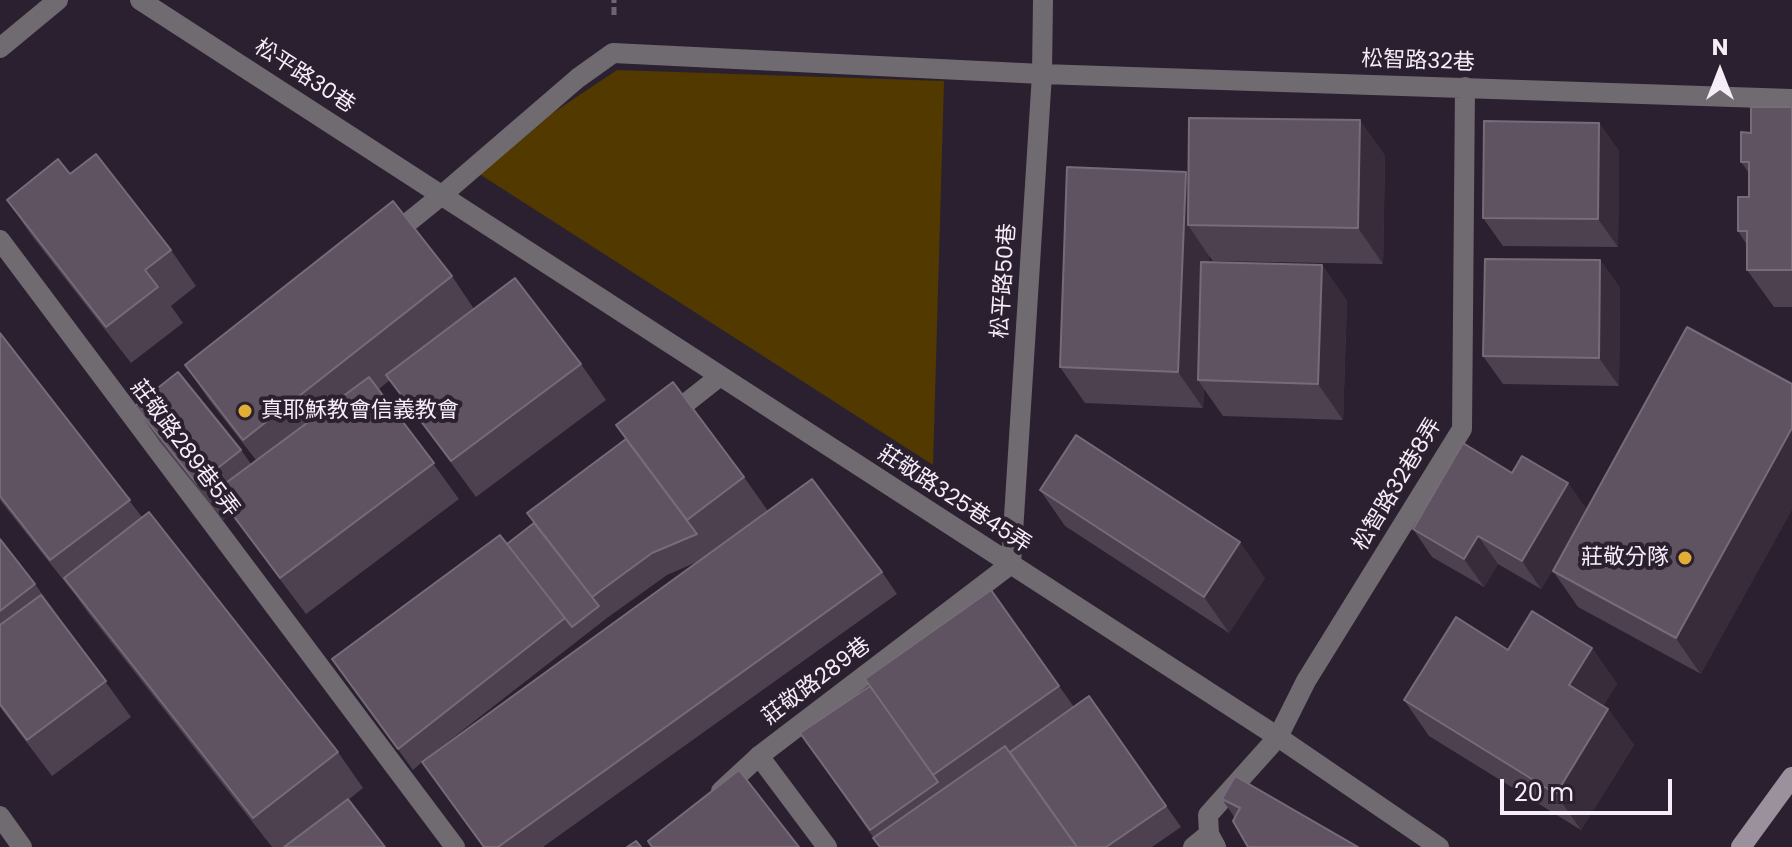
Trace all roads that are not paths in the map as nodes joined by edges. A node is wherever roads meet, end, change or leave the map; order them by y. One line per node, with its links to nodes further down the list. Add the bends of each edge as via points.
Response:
1 (58, 0): 4 (street)
2 (140, 0): 8 (street, 松平路30巷)
3 (1043, 0): 5 (street, 松平路50巷)
4 (0, 48)
5 (1042, 74): 6 (street, 松智路32巷); 8 (street, 松智路32巷, via 613,53); 13 (street, 松平路50巷)
6 (1465, 87): 7 (street, 松智路32巷); 14 (street, 松智路32巷8弄, via 1462,429 1306,681)
7 (1792, 99)
8 (442, 195): 10 (street, 松智路32巷); 11 (street, 莊敬路325巷45弄)
9 (0, 240): 21 (street, 莊敬路289巷5弄, via 339,680)
10 (379, 245)
11 (719, 377): 12 (street); 13 (street, 莊敬路325巷45弄)
12 (656, 427)
13 (1011, 564): 14 (street, 莊敬路325巷45弄); 15 (street, 莊敬路289巷)
14 (1278, 737): 19 (street, 松智路32巷8弄, via 1208,815); 23 (street, 莊敬路325巷45弄)
15 (759, 756): 17 (street, 莊敬路289巷); 22 (street)
16 (1792, 777): 24 (street)
17 (704, 806)
18 (0, 816): 20 (street)
19 (1206, 843)
20 (22, 847)
21 (455, 847)
22 (827, 847)
23 (1439, 847)
24 (1741, 847)

